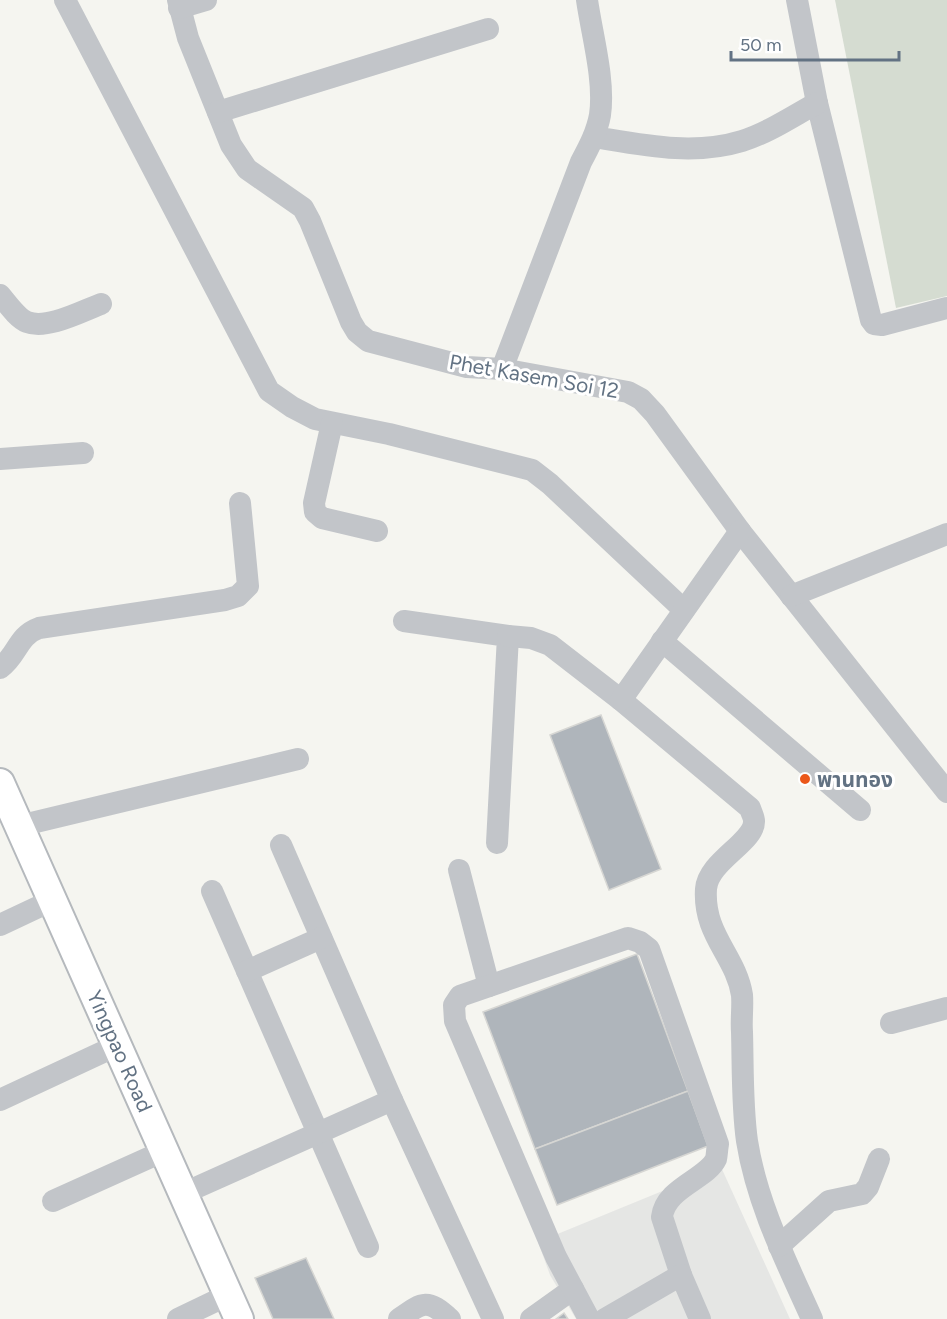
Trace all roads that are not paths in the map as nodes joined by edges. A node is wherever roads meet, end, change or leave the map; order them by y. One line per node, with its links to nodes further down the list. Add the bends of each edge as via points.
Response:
1 (65, 0): 14 (street, via 269,391 315,419)
2 (206, 0): 5 (street)
3 (587, 0): 9 (street, via 600,86 600,115)
4 (797, 0): 7 (street)
5 (178, 4): 8 (street, Phet Kasem Soi 12)
6 (488, 29): 8 (street)
7 (817, 103): 9 (street, via 742,141 708,148 656,147); 12 (street, via 871,320 882,325)
8 (218, 112): 13 (street, Phet Kasem Soi 12, via 231,145 247,169 303,208 357,332 368,341 467,367)
9 (594, 137): 13 (street)
10 (0, 295): 11 (street, via 26,322 38,324)
11 (101, 304)
12 (947, 308)
13 (502, 369): 19 (street, Phet Kasem Soi 12, via 628,392 641,399)
14 (332, 423): 18 (street, via 315,512 322,518); 22 (street, via 532,470)
15 (82, 453): 16 (street)
16 (0, 459)
17 (240, 503): 26 (street, via 248,586 238,596 39,628 24,637)
18 (377, 531)
19 (740, 531): 21 (street, Phet Kasem Soi 12); 22 (street)
20 (947, 534): 21 (street)
21 (791, 596): 30 (street, Phet Kasem Soi 12)
22 (684, 610): 25 (street)
23 (404, 621): 24 (street)
24 (508, 636): 27 (street, via 550,645); 33 (street)
25 (662, 641): 27 (street); 31 (street)
26 (0, 668)
27 (621, 700): 52 (street, via 750,808 754,822 750,833 708,878 706,891 710,923 735,972 742,996 747,1138 753,1174)
28 (297, 759): 32 (street)
29 (0, 783): 32 (main road, Yingpao Road)
30 (947, 792)
31 (860, 810)
32 (19, 826): 37 (main road, Yingpao Road)
33 (497, 843)
34 (281, 845): 39 (street)
35 (459, 870): 41 (street)
36 (212, 891): 40 (street)
37 (53, 900): 38 (street); 44 (main road, Yingpao Road)
38 (0, 925)
39 (321, 938): 40 (street); 46 (street)
40 (247, 971): 47 (street)
41 (489, 986): 54 (street, via 628,938 649,949 718,1144 716,1159 663,1209 662,1217); 55 (street, via 460,996 454,1005 454,1020)
42 (947, 1008): 43 (street)
43 (891, 1023)
44 (118, 1045): 45 (street); 48 (main road, Yingpao Road)
45 (0, 1100)
46 (392, 1100): 47 (street); 60 (street)
47 (319, 1133): 50 (street); 53 (street)
48 (164, 1151): 50 (main road, Yingpao Road); 51 (street)
49 (879, 1159): 52 (street, via 862,1194 830,1201)
50 (182, 1194): 56 (main road, Yingpao Road)
51 (53, 1201)
52 (779, 1246): 65 (street)
53 (368, 1247)
54 (681, 1275): 63 (street); 64 (street)
55 (573, 1289): 61 (street); 62 (street)
56 (234, 1307): 57 (street)
57 (178, 1319)
58 (399, 1319): 59 (street, via 426,1304 436,1306)
59 (450, 1319)
60 (493, 1319)
61 (531, 1319)
62 (589, 1319)
63 (605, 1319)
64 (700, 1319)
65 (813, 1319)

